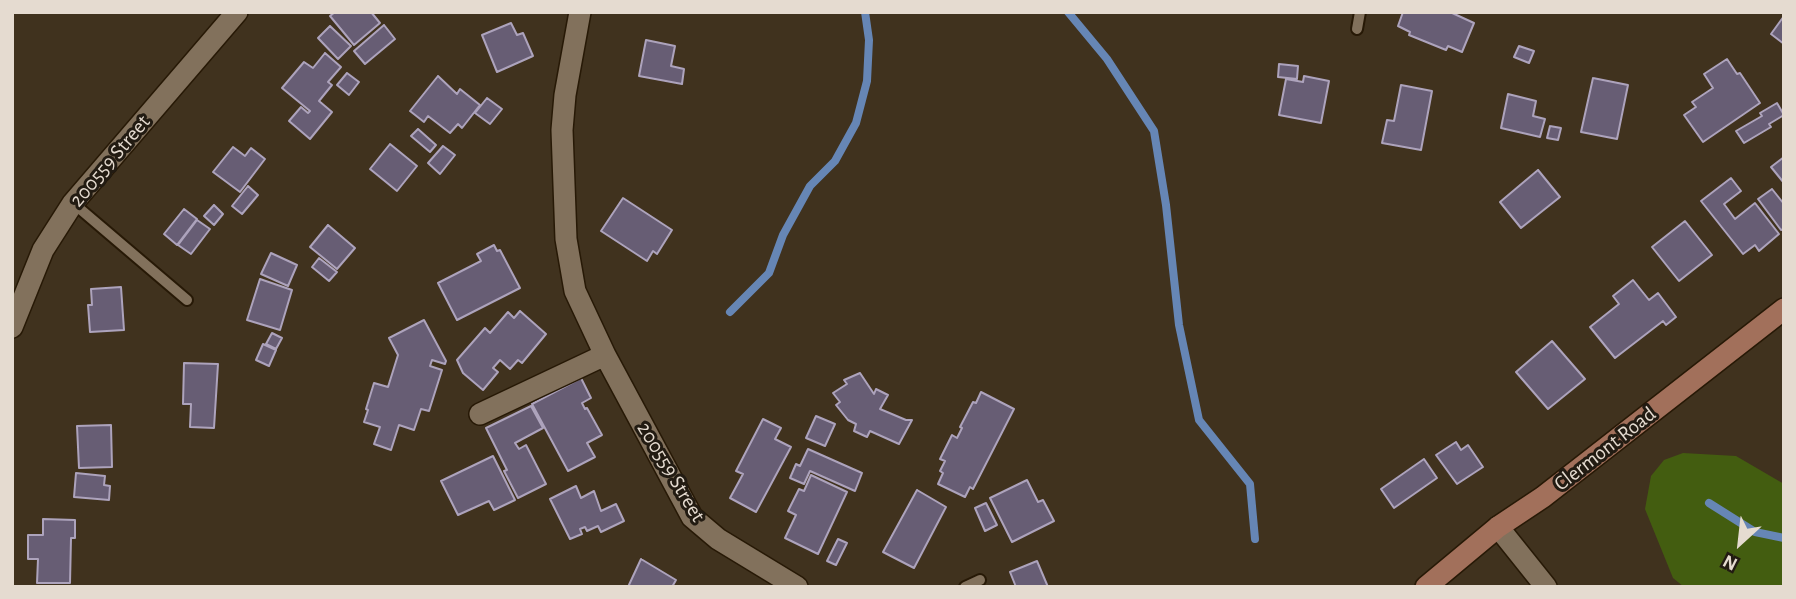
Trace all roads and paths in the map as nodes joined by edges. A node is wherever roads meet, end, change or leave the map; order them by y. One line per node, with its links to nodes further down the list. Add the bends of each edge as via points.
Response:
1 (237, 12): 5 (street, 200559 Street)
2 (580, 12): 9 (street, 200559 Street, via 562,130 566,239 575,291)
3 (1360, 12): 4 (lane)
4 (1357, 29)
5 (73, 203): 6 (lane); 8 (street, 200559 Street, via 43,250)
6 (187, 300)
7 (1784, 309): 11 (street, Clermont Road)
8 (12, 327)
9 (606, 355): 10 (street); 13 (street, 200559 Street, via 692,517)
10 (480, 414)
11 (1498, 527): 15 (street, Clermont Road); 16 (street)
12 (980, 580): 14 (lane)
13 (797, 587)
14 (965, 587)
15 (1426, 587)
16 (1546, 587)

